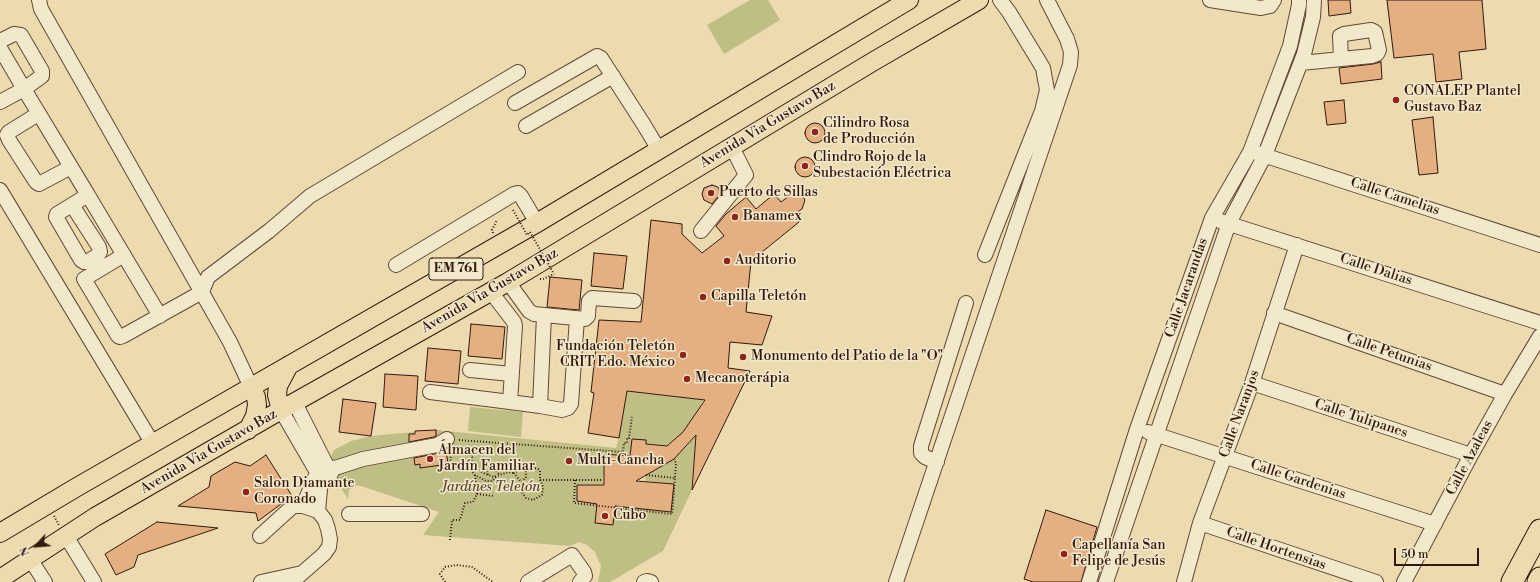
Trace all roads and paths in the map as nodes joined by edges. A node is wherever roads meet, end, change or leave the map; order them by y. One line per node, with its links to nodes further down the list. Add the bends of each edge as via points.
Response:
1 (39, 0): 41 (street, via 41,9)
2 (909, 0): 22 (main road, EM 761)
3 (979, 0): 21 (main road, Avenida Via Gustavo Baz / EM 761)
4 (1000, 0): 37 (street, via 1043,68 1047,90 1042,110)
5 (1048, 0): 70 (street, via 1068,39 1070,65)
6 (1210, 0): 7 (street, via 1261,8 1270,6)
7 (1274, 0)
8 (1299, 0): 23 (street, Calle Jacarandas, via 1290,46)
9 (1314, 0): 13 (street, Calle Jacarandas, via 1313,17)
10 (0, 41): 16 (street, via 14,34 21,35 42,71 40,79)
11 (0, 48): 16 (street)
12 (1341, 59): 13 (street)
13 (1301, 63): 24 (street, Calle Jacarandas)
14 (518, 72): 41 (street, via 310,196 208,277)
15 (612, 76): 18 (street, via 597,56); 20 (street); 22 (street)
16 (24, 89): 17 (street); 19 (street)
17 (0, 102)
18 (515, 103)
19 (38, 114): 25 (street); 25 (street, via 9,132 8,140 39,184)
20 (526, 126)
21 (732, 147): 33 (street, via 746,175); 40 (main road, Avenida Via Gustavo Baz / EM 761)
22 (659, 150): 31 (main road, EM 761)
23 (1250, 152): 24 (street, Calle Camelias); 30 (street, Calle Jacarandas)
24 (1265, 155): 32 (street, Calle Jacarandas); 35 (street, Calle Camelias)
25 (71, 167): 27 (street)
26 (0, 190): 66 (street)
27 (88, 195): 28 (street); 36 (street)
28 (72, 205)
29 (513, 210): 39 (path, bridge, via 527,235 530,232 554,274)
30 (1212, 218): 32 (street, Calle Dalias); 62 (street, Calle Jacarandas)
31 (536, 223): 38 (street, via 521,196 514,194); 51 (main road, EM 761)
32 (1229, 223): 34 (street, Calle Dalias); 64 (street, Calle Jacarandas)
33 (701, 231)
34 (1297, 245): 45 (street, Calle Naranjos); 49 (street, Calle Dalias)
35 (1540, 245)
36 (124, 255): 47 (street); 47 (street, via 85,278 84,282 120,337)
37 (985, 255)
38 (396, 265)
39 (543, 280)
40 (508, 282): 42 (main road, Avenida Via Gustavo Baz / EM 761); 46 (street, via 531,313)
41 (202, 292): 47 (street); 55 (street, via 230,342)
42 (491, 292): 53 (street, via 515,326); 59 (main road, Avenida Via Gustavo Baz / EM 761)
43 (634, 301): 48 (street, via 592,298 589,301 587,318)
44 (966, 303): 70 (street, via 921,446 921,453 925,457)
45 (1274, 313): 54 (street, Calle Naranjos); 57 (street, Calle Petunias)
46 (544, 315): 48 (street); 60 (street)
47 (160, 316)
48 (577, 318): 60 (street, via 571,404 562,410)
49 (1540, 323)
50 (1540, 336): 57 (street, Calle Azaleas)
51 (290, 364): 55 (main road, EM 761); 59 (main road, via 278,386 277,395)
52 (470, 370): 53 (street)
53 (511, 374): 58 (street)
54 (1252, 383): 67 (street, Calle Tulipanes); 68 (street, Calle Naranjos)
55 (251, 388): 63 (main road, via 257,405); 66 (main road, EM 761)
56 (430, 392): 58 (street)
57 (1505, 394): 67 (street, Calle Azaleas)
58 (510, 402): 60 (street)
59 (288, 406): 63 (main road, Avenida Via Gustavo Baz / EM 761); 73 (street)
60 (540, 406)
61 (632, 417): 65 (path, via 629,438 624,443 623,452)
62 (1138, 429): 64 (street, Calle Gardenias); 113 (street, Calle Jacarandas)
63 (248, 430): 96 (main road, Avenida Via Gustavo Baz / EM 761)
64 (1156, 435): 68 (street, Calle Gardenias); 114 (street, Calle Jacarandas)
65 (447, 439): 73 (street, via 437,445 363,459)
66 (153, 444): 87 (main road, EM 761)
67 (1471, 455): 93 (street, Calle Azaleas)
68 (1225, 457): 92 (street, Calle Naranjos); 93 (street, Calle Gardenias)
69 (674, 459): 80 (path)
70 (937, 462): 112 (street)
71 (470, 467): 71 (path, via 461,471 453,466 450,459 453,452 458,448 468,451 472,457); 76 (path); 78 (path, via 474,466)
72 (530, 467): 74 (path, via 524,467); 81 (path, via 538,468); 84 (path, via 526,470 526,478)
73 (326, 472): 88 (street); 89 (street)
74 (514, 473): 75 (path); 84 (path)
75 (500, 474): 78 (path, via 488,467 486,470); 79 (path)
76 (475, 475): 79 (path, via 488,482); 85 (path)
77 (646, 475): 80 (path)
78 (489, 476): 79 (path)
79 (496, 477)
80 (675, 478): 82 (path, via 672,514 574,503)
81 (540, 480): 82 (path); 84 (path, via 543,491 533,500 523,495 520,488)
82 (576, 480): 83 (path)
83 (603, 480)
84 (522, 483)
85 (477, 494): 86 (path); 98 (path, via 473,502 465,503 460,520 452,520)
86 (494, 496)
87 (47, 505): 95 (main road, EM 761); 96 (path)
88 (303, 506): 89 (street); 97 (street, via 290,508)
89 (318, 511): 100 (street, via 328,529 329,547)
90 (349, 514): 91 (street)
91 (422, 514)
92 (1200, 523): 115 (street, Calle Naranjos); 116 (street, Calle Hortensias)
93 (1435, 524): 117 (street, Calle Azaleas)
94 (1540, 530): 118 (highway)
95 (0, 534)
96 (66, 536): 99 (main road, Avenida Via Gustavo Baz); 104 (street)
97 (260, 536)
98 (450, 540)
99 (30, 559): 102 (main road, Avenida Via Gustavo Baz); 103 (street)
100 (297, 578): 105 (street)
101 (1540, 578): 119 (highway)
102 (0, 579)
103 (45, 582)
104 (94, 582)
105 (262, 582)
106 (446, 582): 107 (path, via 440,574 445,567 456,565 472,568)
107 (493, 582)
108 (528, 582): 109 (street, via 572,555 584,572 585,576)
109 (580, 582)
110 (644, 582): 111 (street)
111 (651, 582)
112 (896, 582)
113 (1089, 582)
114 (1106, 582)
115 (1184, 582)
116 (1376, 582)
117 (1404, 582)
118 (1512, 582)
119 (1538, 582)

